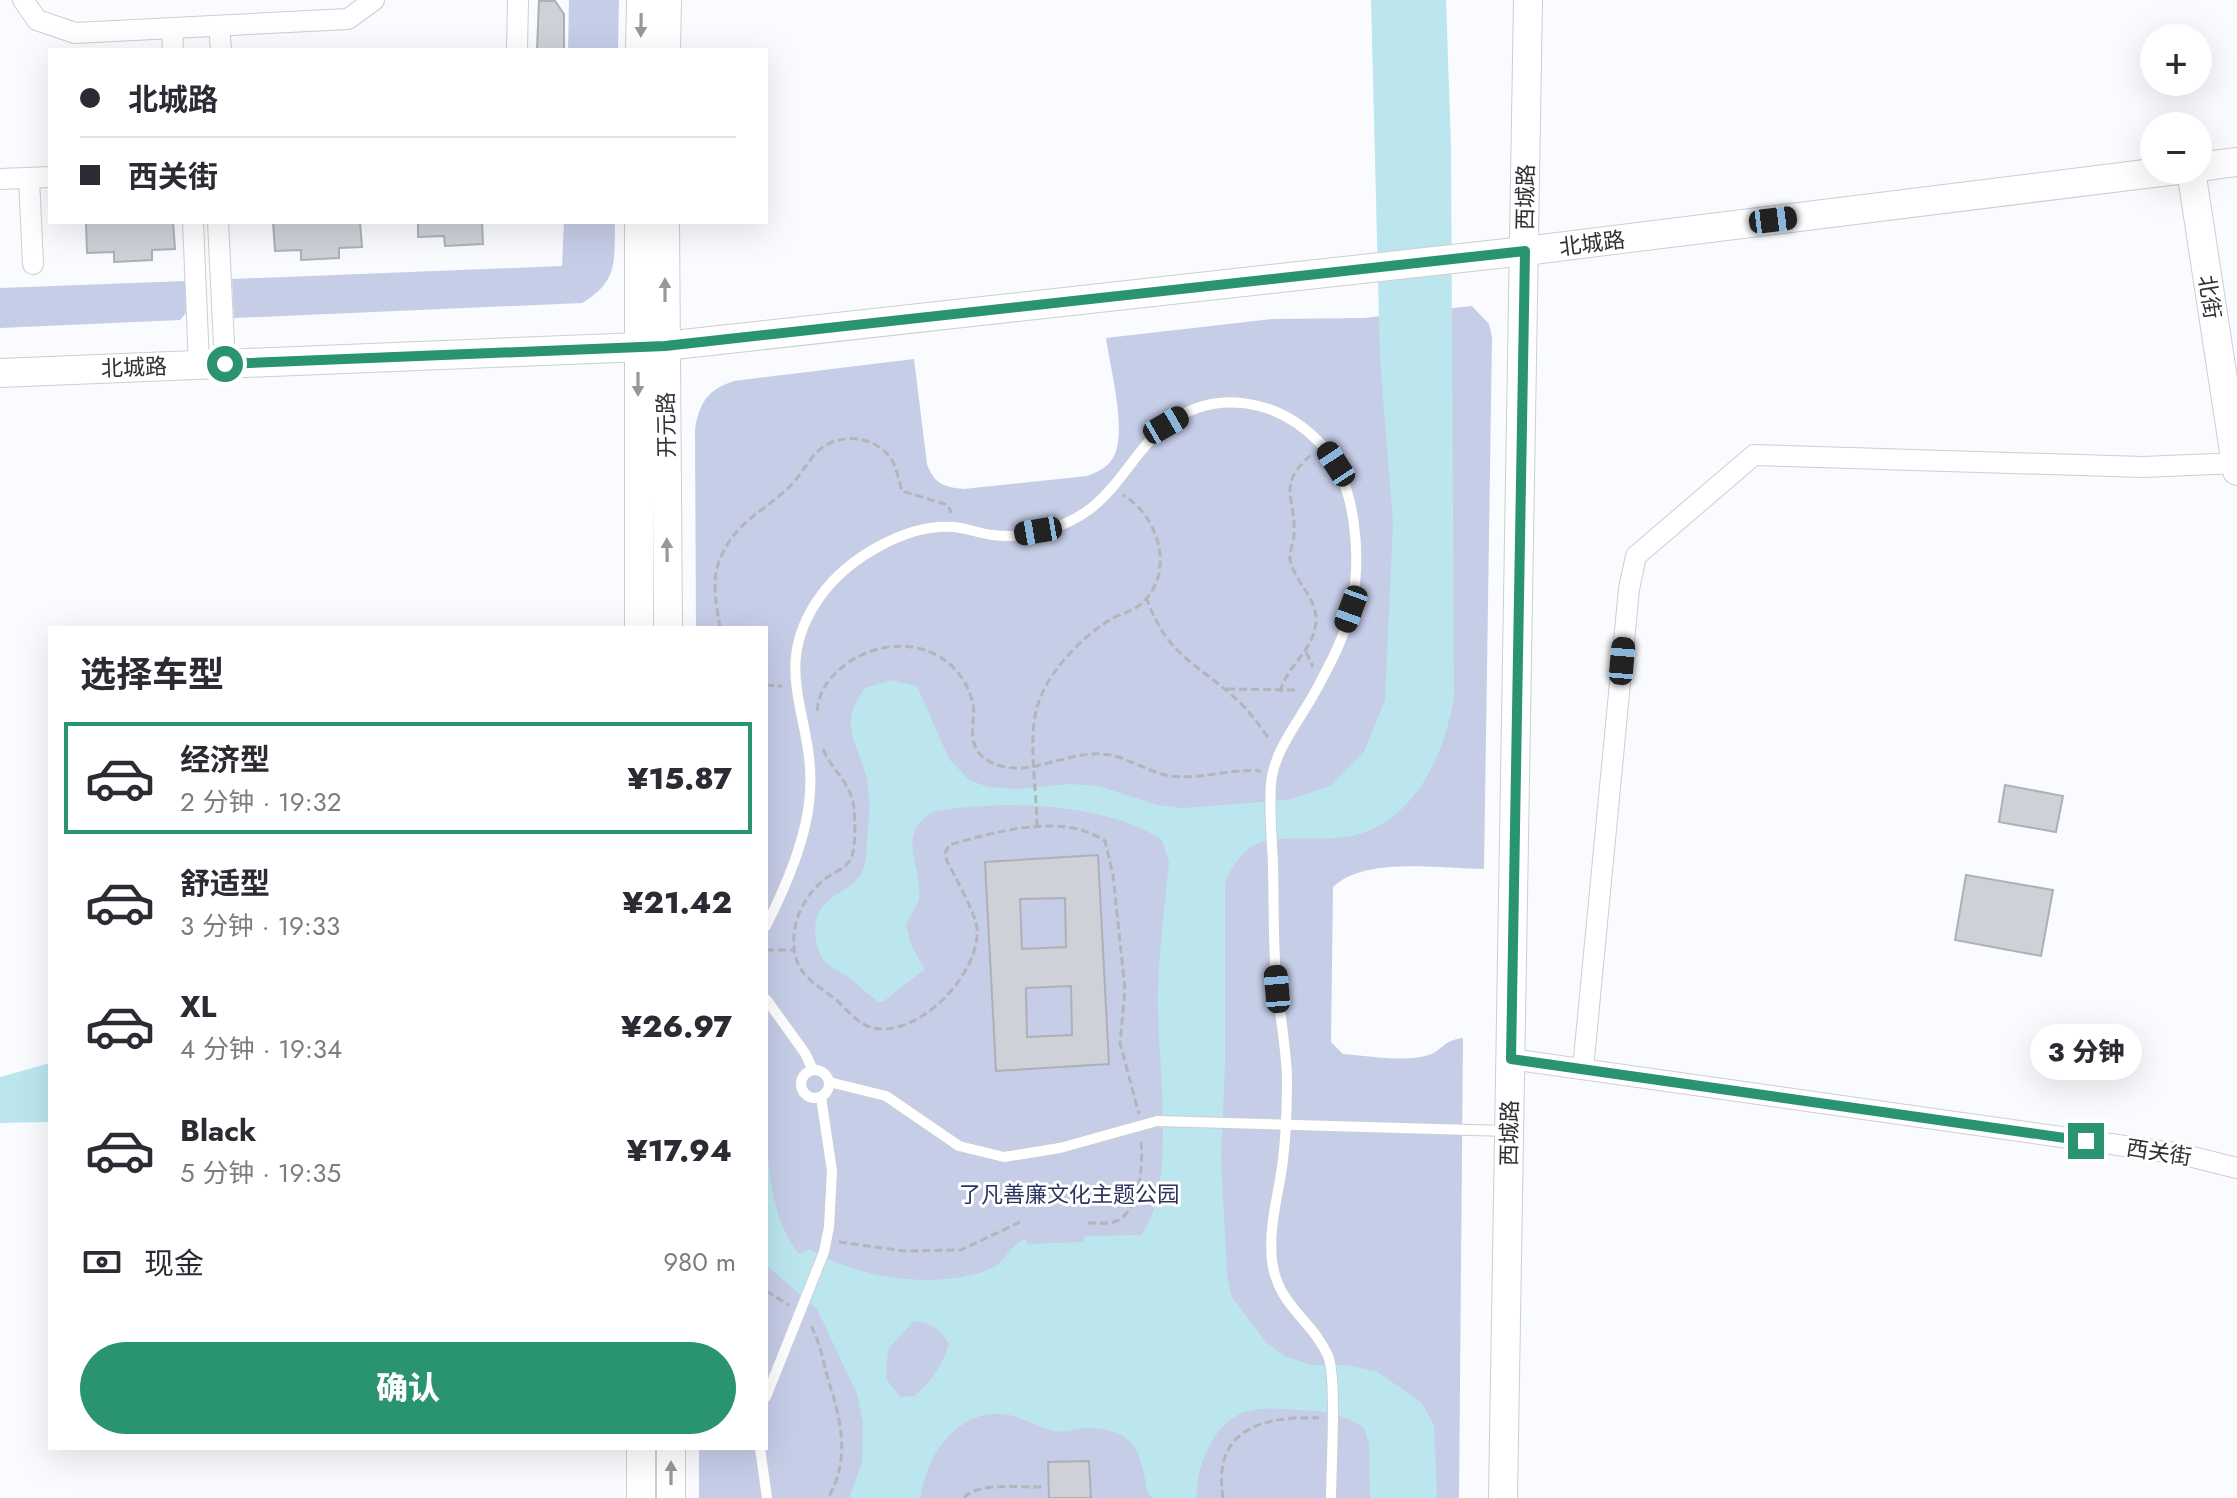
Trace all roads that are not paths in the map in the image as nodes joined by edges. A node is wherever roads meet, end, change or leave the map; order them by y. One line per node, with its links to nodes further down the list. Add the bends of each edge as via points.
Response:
1 (23, 0): 8 (street, via 37,20 75,33)
2 (374, 0): 7 (street, via 348,19)
3 (518, 0): 11 (street)
4 (641, 0): 12 (street, one-way to 12)
5 (667, 0): 13 (street)
6 (1528, 0): 25 (street, 西城路)
7 (219, 26): 8 (street); 10 (street)
8 (172, 29): 9 (street)
9 (173, 48)
10 (221, 48)
11 (517, 48)
12 (640, 48)
13 (666, 48)
14 (2237, 162): 15 (street)
15 (2212, 165)
16 (2140, 175): 25 (street, 北城路)
17 (48, 177): 18 (street)
18 (29, 178): 19 (street); 26 (street)
19 (0, 179)
20 (2193, 184): 30 (street, 北街)
21 (193, 224): 28 (street)
22 (218, 224): 28 (street)
23 (639, 224): 27 (street, 开元路)
24 (665, 224): 27 (street, 开元路, one-way to 24)
25 (1525, 251): 27 (street, 北城路); 35 (street, 西城路)
26 (33, 264)
27 (651, 347): 28 (street, 北城路); 31 (street, 开元路, one-way to 31); 32 (street, 开元路, one-way to 27)
28 (212, 364): 29 (street, 北城路)
29 (0, 373)
30 (2236, 466): 36 (street, via 1754,455 1636,556)
31 (639, 626)
32 (668, 626)
33 (768, 921): 40 (lane, via 793,865 810,792 794,683 799,643 810,613 843,572 883,545 923,529 957,527 1004,535 1057,528 1113,489 1166,425 1203,405 1226,401 1267,408 1324,446 1346,486 1352,507 1354,581 1351,609 1317,689 1272,772)
34 (768, 1002): 37 (lane)
35 (1511, 1059): 36 (street, 西关街); 41 (street, 西城路)
36 (1583, 1069): 42 (street, 西关街, via 2181,1154)
37 (813, 1070): 38 (lane, via 825,1073); 39 (lane, via 803,1076 802,1089 808,1096)
38 (829, 1082): 39 (lane); 40 (lane, via 886,1096 941,1136 980,1154 1004,1157 1157,1121)
39 (821, 1097): 43 (lane, via 833,1184 827,1239)
40 (1285, 1124): 41 (lane); 50 (lane, via 1272,1220 1275,1278 1331,1360)
41 (1509, 1131): 51 (street, 西城路)
42 (2237, 1168)
43 (768, 1392)
44 (641, 1450): 47 (street)
45 (671, 1450): 48 (street, one-way to 45)
46 (760, 1450): 49 (lane)
47 (641, 1498)
48 (671, 1498)
49 (767, 1498)
50 (1331, 1498)
51 (1503, 1498)

